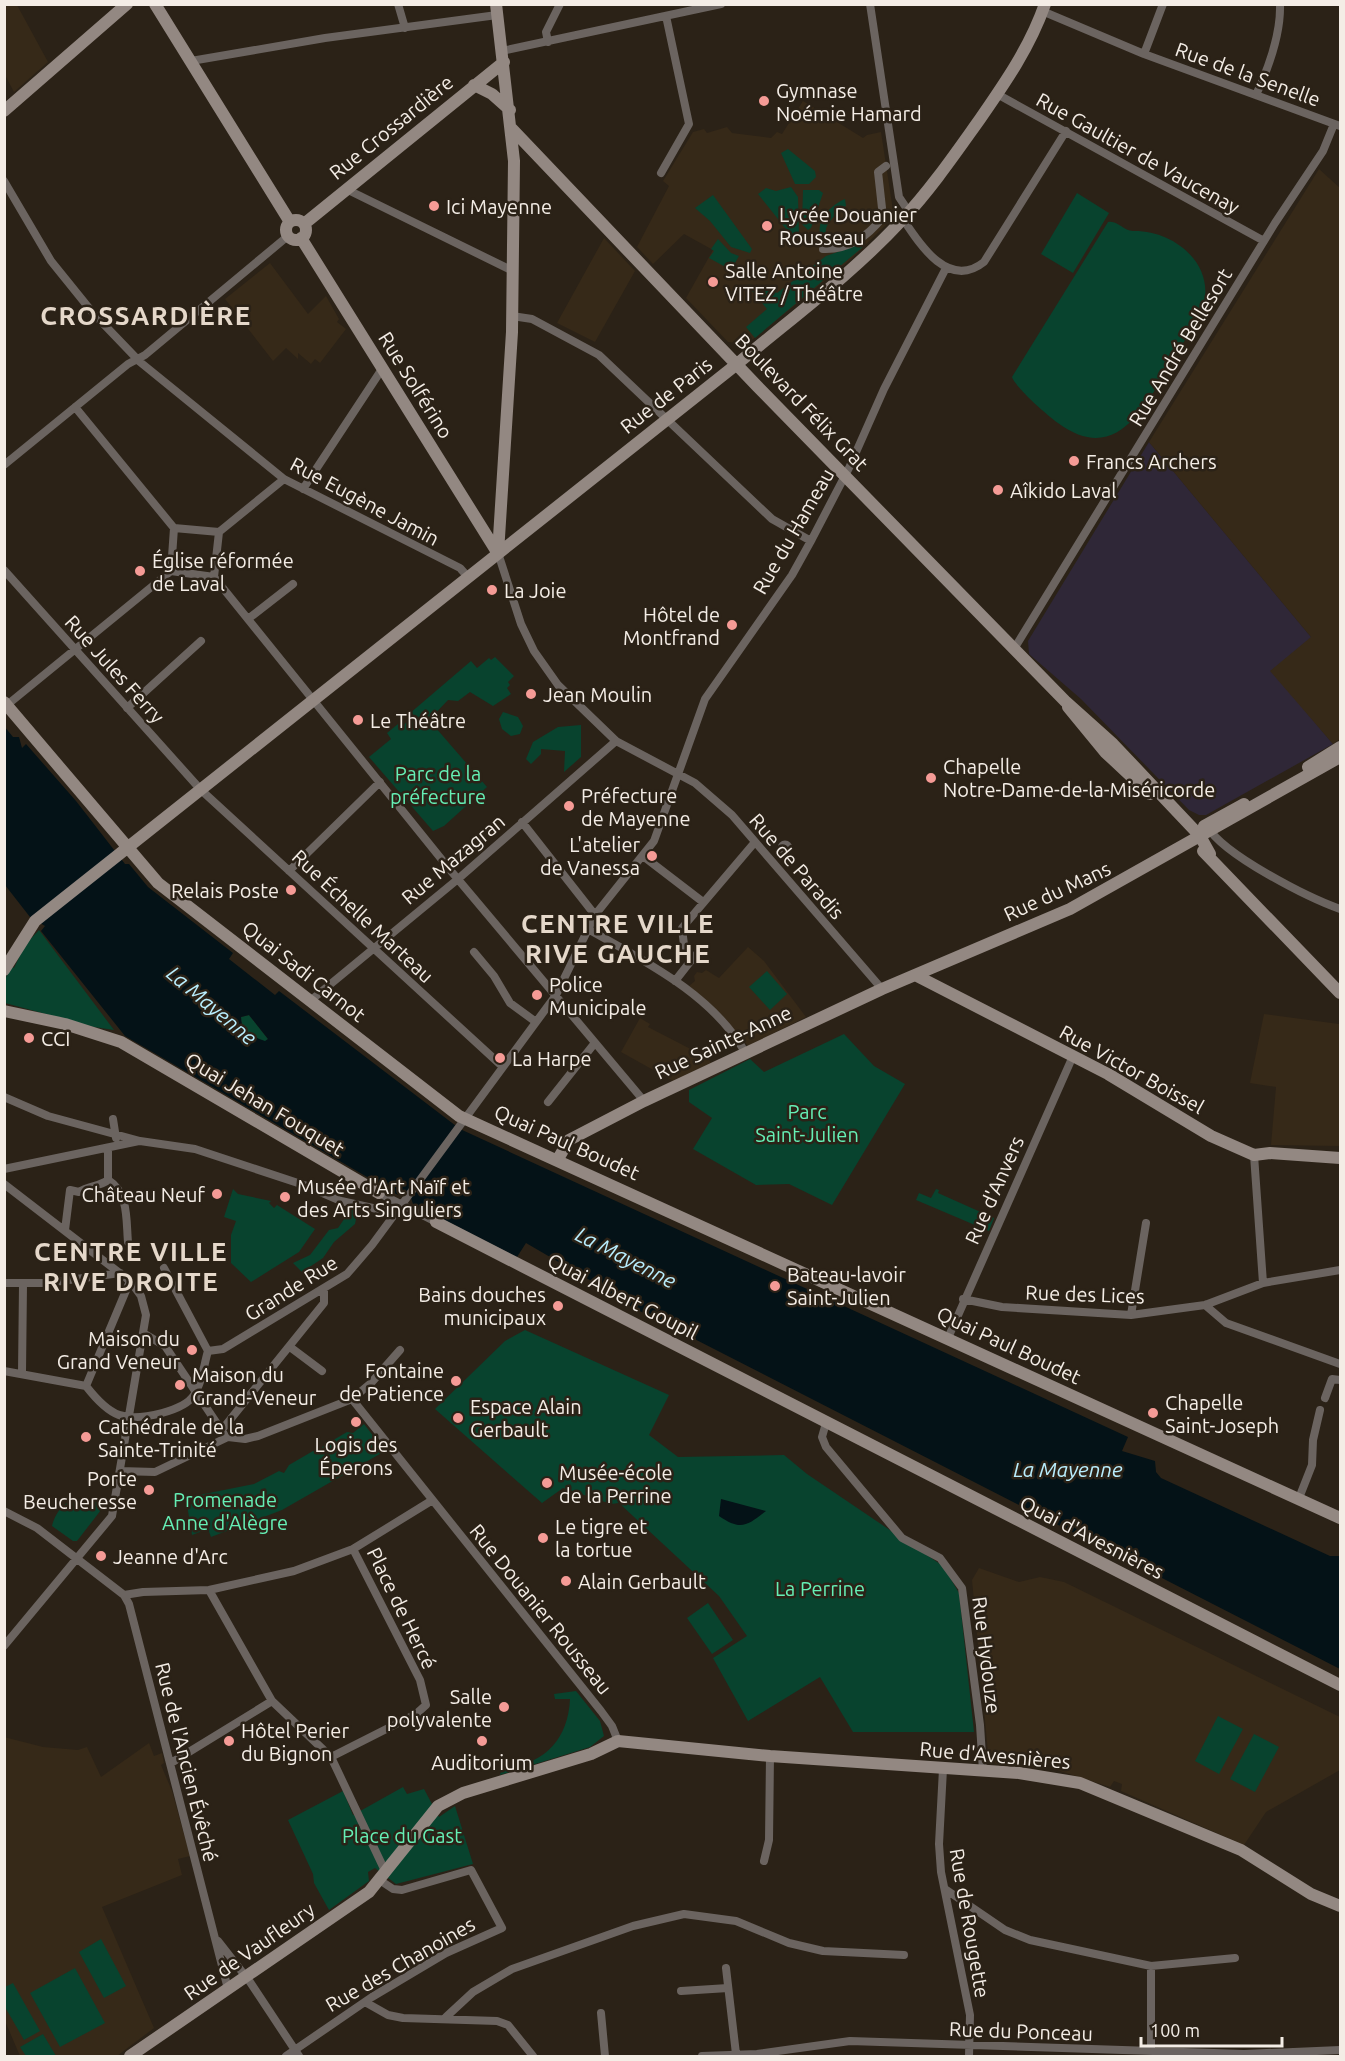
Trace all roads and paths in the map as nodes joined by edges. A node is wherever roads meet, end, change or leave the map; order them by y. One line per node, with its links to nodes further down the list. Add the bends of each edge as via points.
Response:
1 (127, 4): 21 (street)
2 (155, 4): 16 (street)
3 (398, 4): 12 (street)
4 (560, 4): 13 (street, via 546,32)
5 (721, 4): 11 (street)
6 (870, 4): 31 (street, via 899,197)
7 (1163, 4): 14 (street, Rue de la Senelle)
8 (1280, 4): 19 (street, via 1269,59)
9 (1043, 8): 14 (street, Rue de la Senelle); 18 (street, Rue de Paris, via 1018,63)
10 (496, 10): 12 (street); 15 (street)
11 (666, 16): 13 (street); 27 (street, via 689,123)
12 (405, 28): 16 (street)
13 (548, 42): 15 (street)
14 (1144, 54): 19 (street, Rue de la Senelle)
15 (503, 57): 17 (street, Rue Crossardière); 20 (street)
16 (191, 61): 32 (street)
17 (474, 85): 20 (street); 30 (street, Rue Crossardière)
18 (997, 94): 24 (street, Rue Gaultier de Vaucenay); 31 (street, Rue de Paris)
19 (1256, 95): 22 (street, Rue de la Senelle)
20 (510, 110): 23 (street)
21 (4, 111)
22 (1337, 125): 35 (street, Rue André Bellesort)
23 (512, 129): 25 (street); 28 (street, Boulevard Félix Grat)
24 (1066, 131): 35 (street, Rue Gaultier de Vaucenay); 37 (street, via 984,262 970,269)
25 (514, 161): 28 (street, via 535,158 553,178); 38 (street)
26 (886, 166): 36 (street, via 878,172 883,217 854,243 844,248)
27 (661, 174)
28 (560, 179): 41 (street, Boulevard Félix Grat)
29 (4, 181): 40 (street, Rue Eugène Jamin, via 51,261)
30 (346, 189): 33 (street, Rue Crossardière); 38 (street)
31 (906, 216): 37 (street, via 931,256); 41 (street, Rue de Paris, via 833,287)
32 (290, 222): 33 (street); 34 (street, via 286,230)
33 (304, 224): 34 (street, via 306,232)
34 (295, 237): 40 (street); 42 (street, Rue Solférino)
35 (1264, 241): 60 (street, Rue André Bellesort)
36 (823, 249)
37 (946, 268): 46 (street, Rue du Hameau)
38 (513, 271): 39 (street)
39 (512, 316): 44 (street, via 532,319 599,355); 52 (street)
40 (137, 359): 43 (street); 47 (street, Rue Eugène Jamin)
41 (737, 364): 44 (street, Rue de Paris); 46 (street, Boulevard Félix Grat)
42 (382, 369): 48 (street); 52 (street, Rue Solférino)
43 (75, 407): 45 (street); 49 (street)
44 (665, 419): 51 (street, via 772,519); 52 (street, Rue de Paris)
45 (4, 465)
46 (845, 474): 51 (street, Rue du Hameau); 60 (street, Boulevard Félix Grat)
47 (284, 479): 48 (street, Rue Eugène Jamin); 50 (street)
48 (303, 489): 56 (street, Rue Eugène Jamin, via 460,568)
49 (174, 528): 50 (street); 54 (street)
50 (219, 532): 55 (street)
51 (811, 542): 68 (street, Rue du Hameau, via 705,699)
52 (498, 553): 56 (street, Rue de Paris); 65 (street, Rue de Paradis, via 521,624 549,674)
53 (5, 570): 61 (street, Rue Jules Ferry)
54 (171, 571): 55 (street); 61 (street)
55 (214, 577): 58 (street)
56 (468, 578): 62 (street, Rue de Paris)
57 (293, 584): 58 (street)
58 (248, 619): 62 (street)
59 (201, 641): 64 (street)
60 (1014, 649): 72 (street, Boulevard Félix Grat)
61 (76, 650): 63 (street); 64 (street, Rue Jules Ferry)
62 (314, 700): 69 (street); 70 (street, Rue de Paris)
63 (6, 703): 74 (street, Quai Sadi Carnot)
64 (127, 708): 70 (street, Rue Jules Ferry)
65 (616, 741): 68 (street, Rue de Paradis); 71 (street, Rue Mazagran)
66 (1341, 747): 72 (street)
67 (1341, 757): 72 (street)
68 (679, 774): 73 (street, Rue de Paradis, via 695,783); 76 (street, Rue du Hameau, via 654,841)
69 (380, 782): 78 (street); 79 (street)
70 (201, 790): 74 (street, Rue de Paris); 78 (street, Rue Échelle Marteau)
71 (522, 822): 79 (street, Rue Mazagran); 82 (street)
72 (1199, 833): 81 (street, via 1299,891); 87 (street, Rue du Mans, via 1128,879 1070,909); 90 (street, Boulevard Félix Grat, via 1210,854)
73 (755, 842): 77 (street, Rue de Paradis); 80 (street)
74 (127, 848): 86 (street, Rue de Paris, via 35,921); 92 (street, Quai Sadi Carnot, via 158,883)
75 (782, 850): 77 (street)
76 (643, 856): 80 (street); 82 (street, Rue du Hameau)
77 (771, 860): 89 (street, Rue de Paradis)
78 (289, 871): 84 (street, Rue Échelle Marteau)
79 (458, 879): 84 (street, Rue Mazagran); 91 (street)
80 (703, 902): 88 (street, via 682,928 684,945 693,958)
81 (1341, 909)
82 (595, 915): 83 (street, Rue du Hameau)
83 (588, 929): 88 (street); 91 (street, Rue du Hameau)
84 (373, 948): 92 (street, Rue Mazagran); 98 (street, Rue Échelle Marteau)
85 (474, 952): 94 (street, via 510,1003)
86 (4, 970)
87 (915, 975): 89 (street, Rue Sainte-Anne); 97 (street, Rue Victor Boissel)
88 (675, 981): 96 (street, via 701,999)
89 (882, 989): 96 (street, Rue Sainte-Anne)
90 (1341, 993)
91 (556, 995): 94 (street, Grande Rue); 95 (street)
92 (310, 1001): 103 (street, Quai Sadi Carnot)
93 (4, 1011): 114 (street, Quai Jehan Fouquet, via 109,1036)
94 (536, 1022): 98 (street, Grande Rue)
95 (594, 1044): 100 (street); 101 (street)
96 (745, 1052): 100 (street, Rue Sainte-Anne)
97 (1073, 1056): 108 (street, Rue Victor Boissel, via 1211,1136); 128 (street, Rue d'Anvers)
98 (503, 1067): 103 (street, Grande Rue)
99 (4, 1096): 104 (street, via 48,1116)
100 (644, 1101): 110 (street, Rue Sainte-Anne, via 569,1140)
101 (548, 1102)
102 (113, 1119): 104 (street)
103 (464, 1119): 110 (street, Quai Paul Boudet); 115 (street, Grande Rue)
104 (114, 1135): 105 (street); 106 (street)
105 (140, 1141): 106 (street); 115 (street, via 195,1149 304,1185 341,1202 391,1212)
106 (120, 1146): 107 (street)
107 (108, 1149): 111 (street); 112 (street)
108 (1254, 1155): 109 (street, Rue Victor Boissel); 125 (street)
109 (1341, 1158)
110 (558, 1159): 132 (street, Quai Paul Boudet)
111 (4, 1169)
112 (108, 1180): 118 (street, via 88,1185 80,1192 70,1190); 119 (street, via 118,1188 126,1206)
113 (4, 1184): 118 (street)
114 (379, 1193): 115 (street, Quai Jehan Fouquet)
115 (400, 1206): 116 (street, Quai Albert Goupil); 127 (street, Grande Rue, via 347,1274)
116 (436, 1222): 147 (street, Quai Albert Goupil)
117 (1146, 1223): 130 (street)
118 (65, 1230): 122 (street)
119 (128, 1242)
120 (164, 1269): 135 (street)
121 (1341, 1270): 125 (street, Rue des Lices)
122 (120, 1273): 123 (street); 126 (street)
123 (130, 1281): 131 (street, via 145,1306); 141 (street)
124 (4, 1283): 126 (street)
125 (1263, 1283): 129 (street, Rue des Lices)
126 (23, 1285): 139 (street)
127 (324, 1288): 133 (street, via 324,1303); 135 (street, Grande Rue, via 223,1349)
128 (963, 1299): 130 (street, Rue des Lices, via 1012,1308); 132 (street, Rue d'Anvers)
129 (1205, 1305): 130 (street, Rue des Lices); 136 (street, via 1226,1323)
130 (1131, 1315)
131 (143, 1333): 142 (street, via 165,1346); 146 (street)
132 (948, 1338): 150 (street, Quai Paul Boudet)
133 (291, 1347): 138 (street); 148 (street)
134 (400, 1350): 144 (street)
135 (208, 1351): 142 (street)
136 (1341, 1364)
137 (4, 1371): 139 (street)
138 (322, 1371)
139 (22, 1372): 141 (street)
140 (1341, 1380): 143 (street, via 1329,1382)
141 (86, 1386): 146 (street, via 101,1405)
142 (196, 1394): 146 (street, via 172,1411); 148 (street)
143 (1325, 1398)
144 (352, 1399): 148 (street, via 258,1436 245,1439); 151 (street, Rue Douanier Rousseau)
145 (1320, 1410): 150 (street, via 1312,1464)
146 (127, 1419): 149 (street)
147 (826, 1423): 159 (street, Quai d'Avesnières); 166 (street, Rue Hydouze, via 822,1437 826,1447 902,1538 940,1558 962,1588)
148 (224, 1434): 149 (street, via 155,1472)
149 (120, 1471): 155 (street, via 116,1501 105,1527)
150 (1299, 1498): 153 (street, Quai Paul Boudet)
151 (431, 1501): 154 (street, Place de Hercé); 161 (street, Rue Douanier Rousseau, via 602,1711)
152 (4, 1511): 155 (street, via 37,1528)
153 (1341, 1518)
154 (353, 1549): 156 (street, via 294,1571); 163 (street, Place de Hercé, via 410,1658 426,1705 416,1714)
155 (76, 1560): 157 (street); 158 (street)
156 (209, 1590): 157 (street); 160 (street)
157 (124, 1595): 164 (street, Rue de l'Ancien Évêché)
158 (4, 1646)
159 (1341, 1685)
160 (272, 1701): 163 (street); 164 (street)
161 (618, 1741): 162 (street, Rue d'Avesnières); 168 (street, Rue de Vaufleury, via 591,1754 463,1792 448,1800 429,1816)
162 (770, 1756): 165 (street, Rue d'Avesnières); 167 (street, via 769,1840)
163 (331, 1757): 168 (street)
164 (171, 1763): 171 (street, Rue de l'Ancien Évêché)
165 (943, 1769): 166 (street, Rue d'Avesnières); 169 (street, Rue de Rougette, via 939,1844)
166 (983, 1771): 170 (street, Rue d'Avesnières, via 1048,1776 1080,1783 1241,1850 1311,1894)
167 (764, 1861)
168 (383, 1877): 176 (street, Rue de Vaufleury, via 369,1892); 180 (street, Rue des Chanoines, via 393,1889 402,1890 471,1870 502,1928 446,1953)
169 (945, 1889): 174 (street, via 1005,1930 1030,1940); 183 (street, Rue de Rougette, via 970,2015)
170 (1341, 1906)
171 (216, 1938): 176 (street, Rue de l'Ancien Évêché); 178 (street, Rue de l'Ancien Évêché)
172 (904, 1955): 182 (street, via 822,1951 729,1920 693,1914 668,1917 512,1969 473,1992)
173 (1235, 1958): 174 (street)
174 (1151, 1966): 185 (street)
175 (726, 1968): 177 (street)
176 (244, 1978): 178 (street, Rue de Vaufleury); 186 (street, Rue de l'Ancien Évêché)
177 (728, 1988): 179 (street); 187 (street)
178 (228, 1989): 188 (street, Rue de Vaufleury)
179 (681, 1991)
180 (365, 2002): 182 (street, via 388,2015 403,2018); 186 (street, Rue des Chanoines)
181 (601, 2013): 190 (street)
182 (446, 2017): 189 (street, via 508,2025)
183 (970, 2047): 185 (street, Rue du Ponceau); 187 (street, Rue du Ponceau, via 850,2041); 192 (street, Rue de Rougette)
184 (1341, 2050): 185 (street, Rue du Ponceau, via 1245,2054)
185 (1151, 2051)
186 (293, 2054)
187 (736, 2054): 191 (street, Rue du Ponceau)
188 (130, 2056)
189 (533, 2056)
190 (605, 2056)
191 (702, 2056)
192 (969, 2056)

